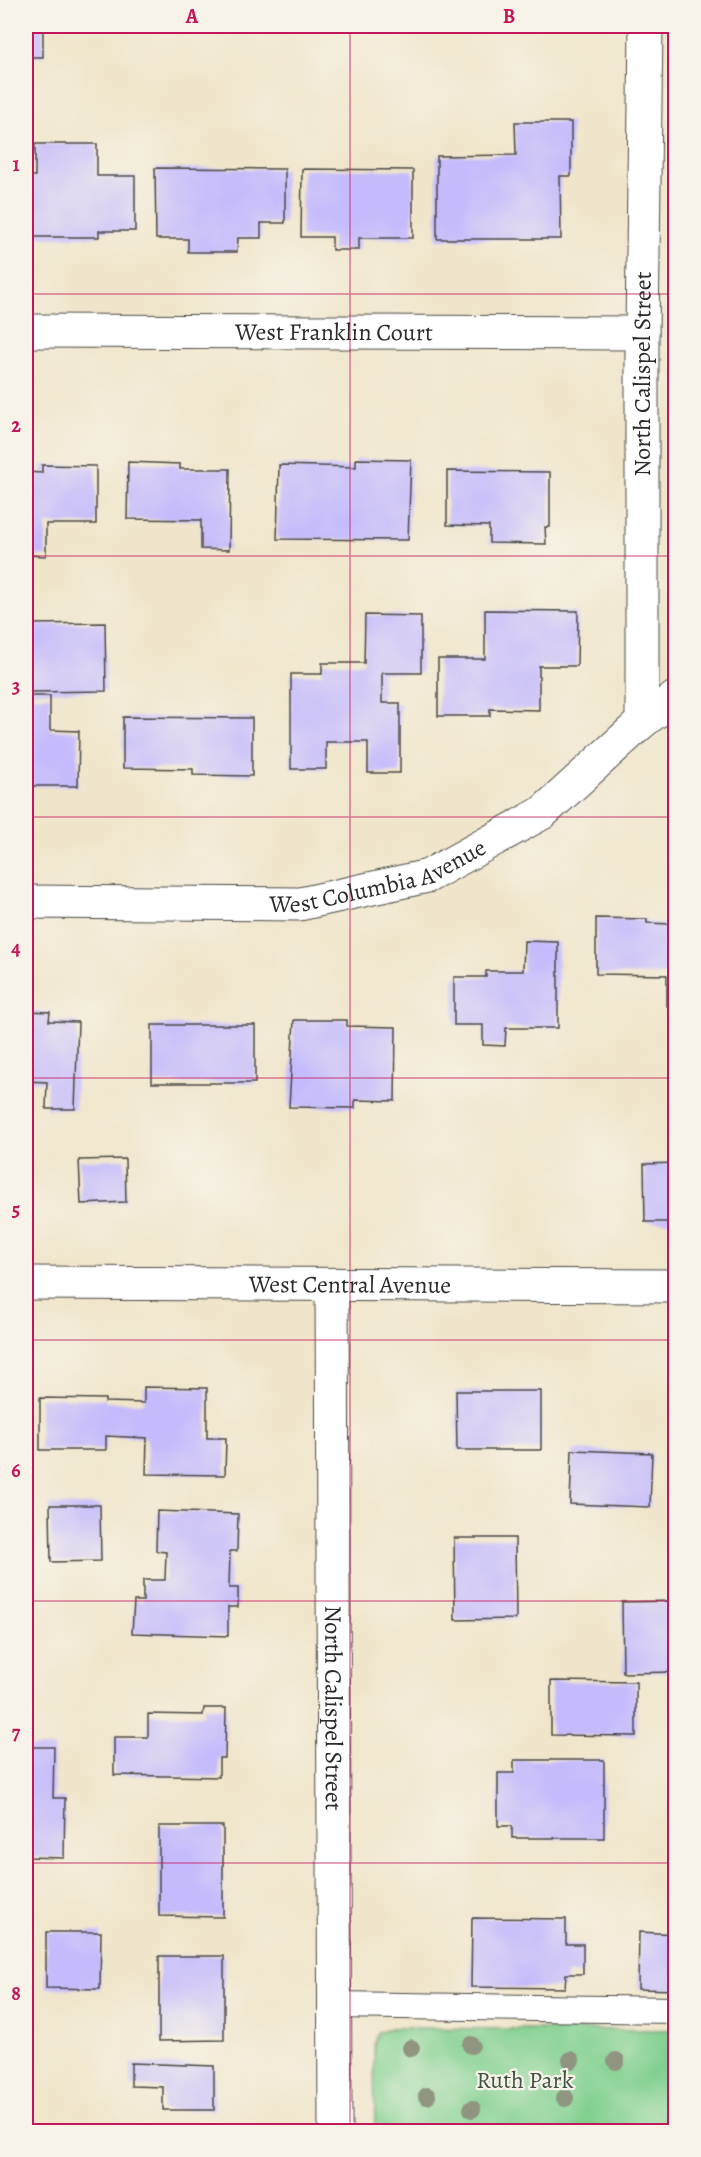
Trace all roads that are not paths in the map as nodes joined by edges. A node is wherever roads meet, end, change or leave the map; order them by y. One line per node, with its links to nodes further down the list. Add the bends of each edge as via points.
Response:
1 (646, 26): 3 (street, North Calispel Street)
2 (26, 331): 3 (street, West Franklin Court)
3 (642, 333): 5 (street, North Calispel Street)
4 (675, 697): 5 (street, West Columbia Avenue)
5 (642, 722): 6 (street, West Columbia Avenue, via 542,813 428,876 300,904)
6 (26, 902)
7 (26, 1283): 8 (street, West Central Avenue)
8 (332, 1285): 9 (street, West Central Avenue); 10 (street, North Calispel Street)
9 (675, 1286)
10 (334, 2005): 11 (lane); 12 (street, North Calispel Street)
11 (675, 2010)
12 (335, 2132)

